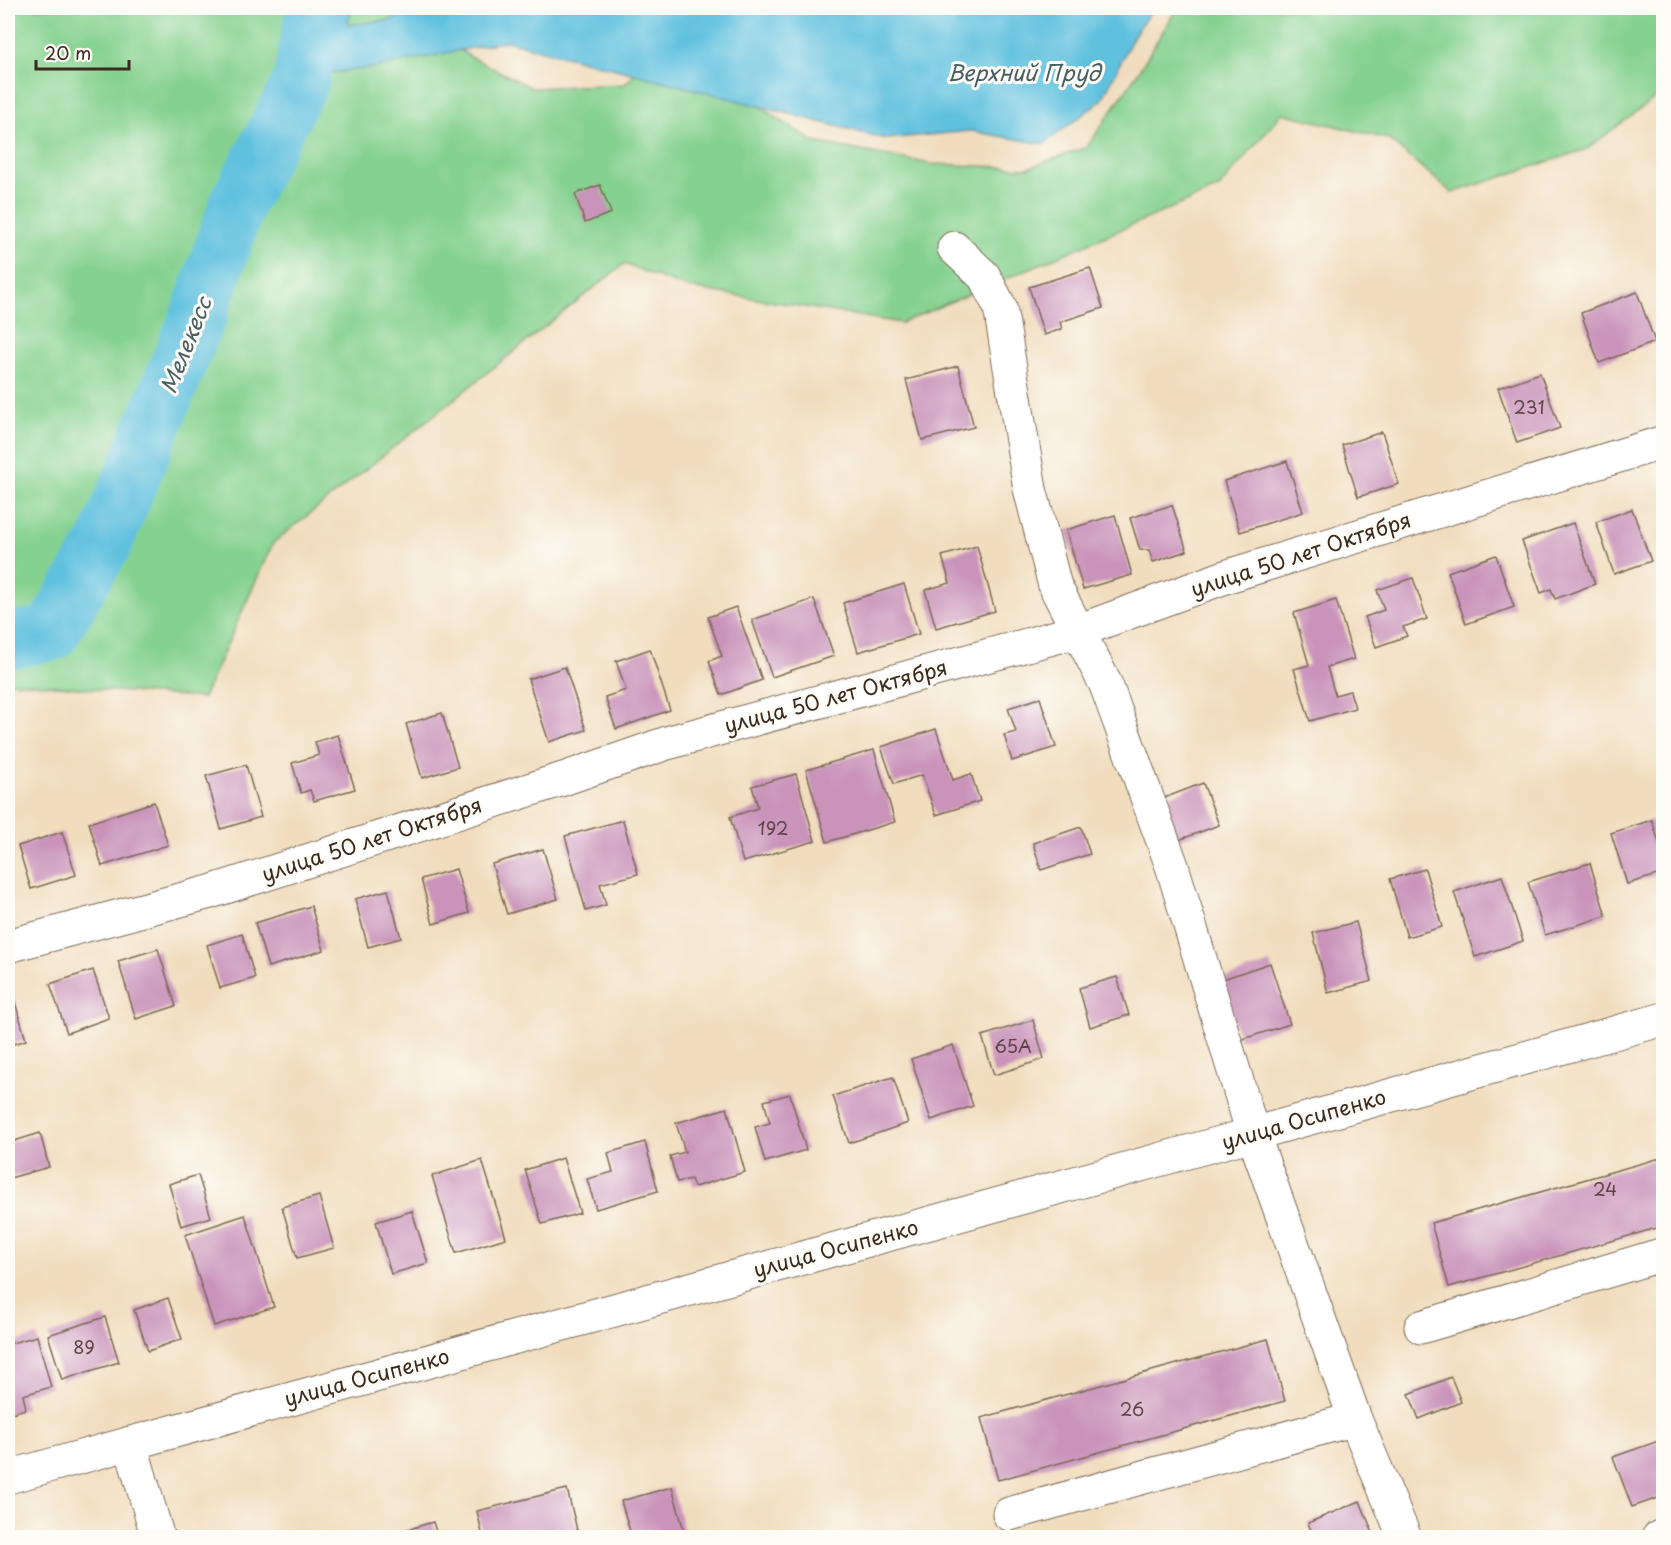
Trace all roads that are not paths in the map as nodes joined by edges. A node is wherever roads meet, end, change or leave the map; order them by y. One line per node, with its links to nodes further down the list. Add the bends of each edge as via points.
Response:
1 (954, 248): 3 (street, via 984,276 1000,307 1030,489 1055,586)
2 (1664, 442): 3 (street, улица 50 лет Октября, via 1228,576)
3 (1078, 631): 4 (street, улица 50 лет Октября, via 667,743 210,892); 6 (street, via 1106,685 1172,866)
4 (8, 946)
5 (1664, 1019): 6 (street, улица Осипенко)
6 (1253, 1134): 9 (street); 10 (street, улица Осипенко)
7 (1664, 1254): 8 (street)
8 (1421, 1327)
9 (1355, 1419): 12 (street); 15 (street)
10 (130, 1443): 11 (street, улица Осипенко); 14 (street)
11 (8, 1477)
12 (1009, 1514)
13 (1664, 1535): 16 (street)
14 (158, 1538)
15 (1405, 1538)
16 (1658, 1538)

